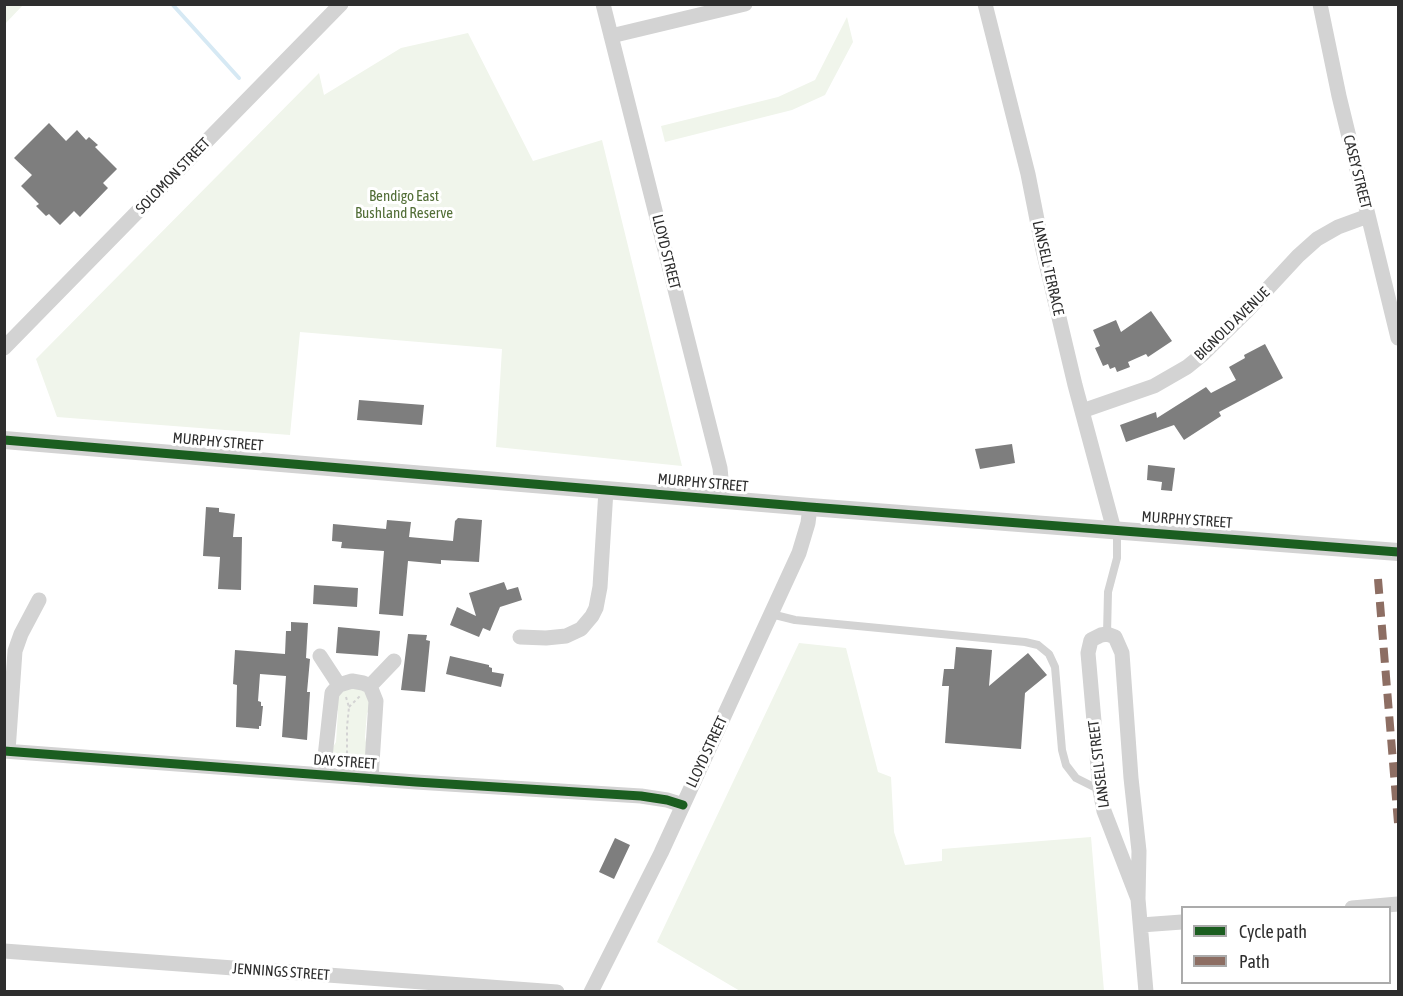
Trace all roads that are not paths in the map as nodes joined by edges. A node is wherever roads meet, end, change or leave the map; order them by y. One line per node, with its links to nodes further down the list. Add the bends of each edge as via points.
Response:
1 (341, 4): 9 (street, SOLOMON STREET)
2 (603, 4): 6 (street, LLOYD STREET)
3 (745, 4): 6 (street)
4 (985, 4): 10 (street, LANSELL TERRACE)
5 (1320, 4): 7 (street, CASEY STREET)
6 (611, 36): 13 (street, LLOYD STREET, via 720,468)
7 (1368, 216): 8 (street, CASEY STREET); 10 (street, BIGNOLD AVENUE, via 1317,239 1186,367 1154,386)
8 (1398, 333)
9 (4, 348)
10 (1082, 411): 15 (street, LANSELL TERRACE)
11 (4, 440): 12 (street, MURPHY STREET)
12 (606, 490): 13 (street, MURPHY STREET); 20 (street, via 600,587 592,616 581,629 566,636)
13 (723, 500): 14 (street, MURPHY STREET)
14 (810, 507): 15 (street, MURPHY STREET); 18 (street, LLOYD STREET, via 799,553)
15 (1115, 530): 16 (street, MURPHY STREET); 19 (lane, via 1117,558 1108,592)
16 (1398, 552)
17 (39, 600): 25 (street, via 15,651)
18 (771, 614): 28 (lane, via 795,620 1038,645 1049,654 1055,667 1066,765 1076,778); 29 (street, LLOYD STREET)
19 (1107, 634): 28 (street, LANSELL STREET, via 1091,640 1088,653); 30 (street, LANSELL STREET, via 1117,640 1122,653 1139,850)
20 (520, 636)
21 (320, 656): 23 (street)
22 (394, 661): 24 (street)
23 (339, 685): 24 (street, via 352,681); 26 (street, via 330,697)
24 (370, 686): 27 (street, via 376,706)
25 (6, 751): 26 (street, DAY STREET)
26 (323, 775): 27 (street, DAY STREET)
27 (370, 779): 29 (street, DAY STREET, via 641,796)
28 (1100, 790): 30 (street, LANSELL STREET, via 1104,811)
29 (683, 805): 37 (street, LLOYD STREET)
30 (1138, 899): 34 (street, LANSELL STREET)
31 (1398, 904): 32 (street)
32 (1375, 906)
33 (1181, 922): 34 (street)
34 (1141, 925): 38 (street, LANSELL STREET)
35 (4, 951): 36 (street, JENNINGS STREET)
36 (557, 992)
37 (591, 992)
38 (1146, 992)

